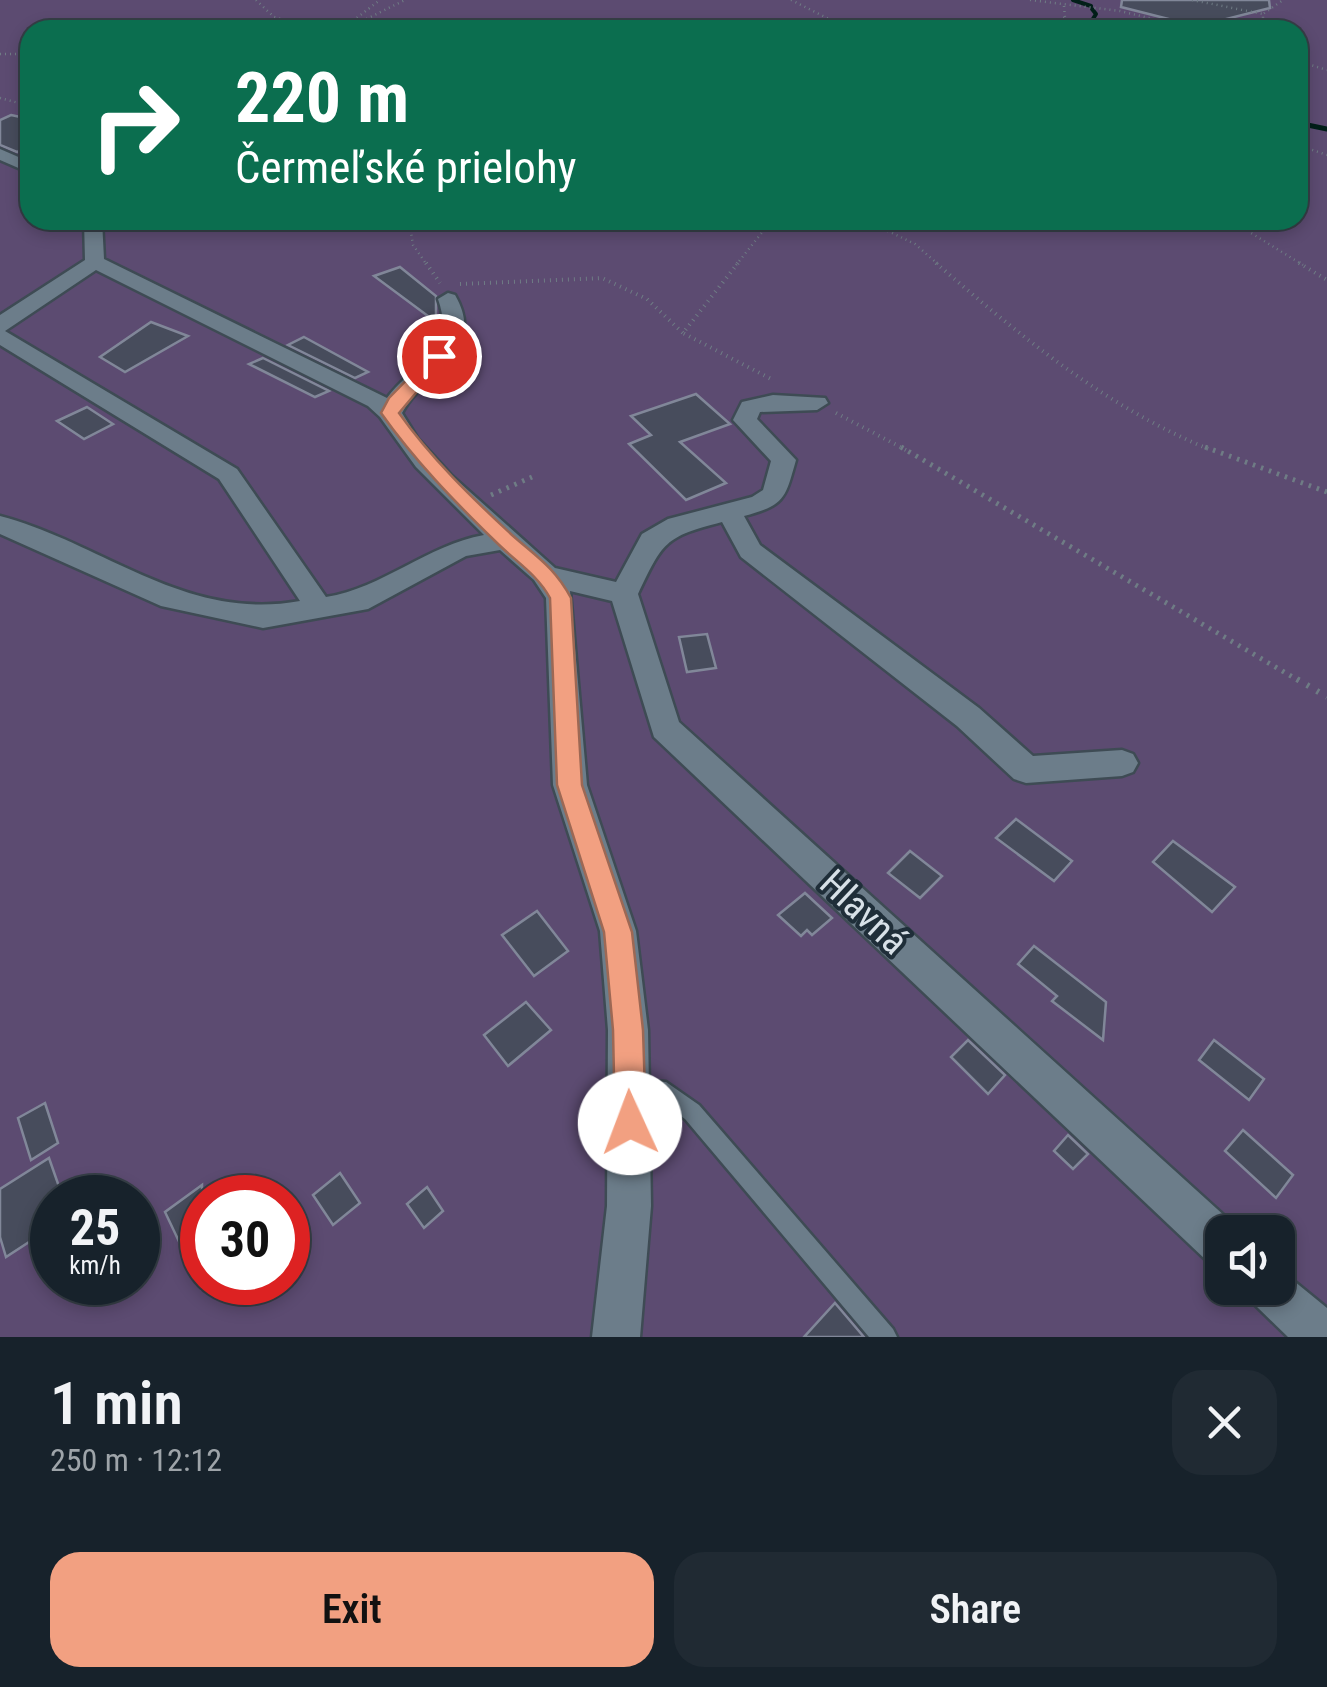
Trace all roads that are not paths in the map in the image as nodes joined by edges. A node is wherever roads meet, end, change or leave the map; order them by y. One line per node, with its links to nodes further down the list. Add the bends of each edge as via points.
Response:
1 (93, 230): 2 (street)
2 (95, 262): 4 (street); 7 (street)
3 (444, 292): 7 (street, via 458,321 453,338)
4 (0, 326)
5 (0, 336): 13 (street, via 228,474)
6 (817, 403): 8 (street, via 750,408 745,420 784,460 774,494)
7 (390, 413): 10 (street, via 418,453)
8 (729, 512): 12 (street, via 677,524 652,540); 14 (street, via 750,551 1026,770)
9 (0, 524): 13 (street, via 172,600 262,618)
10 (506, 540): 11 (street); 13 (street, via 459,548 358,602)
11 (549, 576): 12 (street); 15 (street, via 560,598 570,785 618,932)
12 (624, 594): 16 (street, Hlavná, via 665,728)
13 (319, 608)
14 (1122, 763)
15 (629, 1090): 18 (street, via 629,1206); 19 (lane, via 666,1092 692,1112)
16 (1205, 1228)
17 (1288, 1305): 20 (street)
18 (616, 1337)
19 (885, 1337)
20 (1323, 1337)

